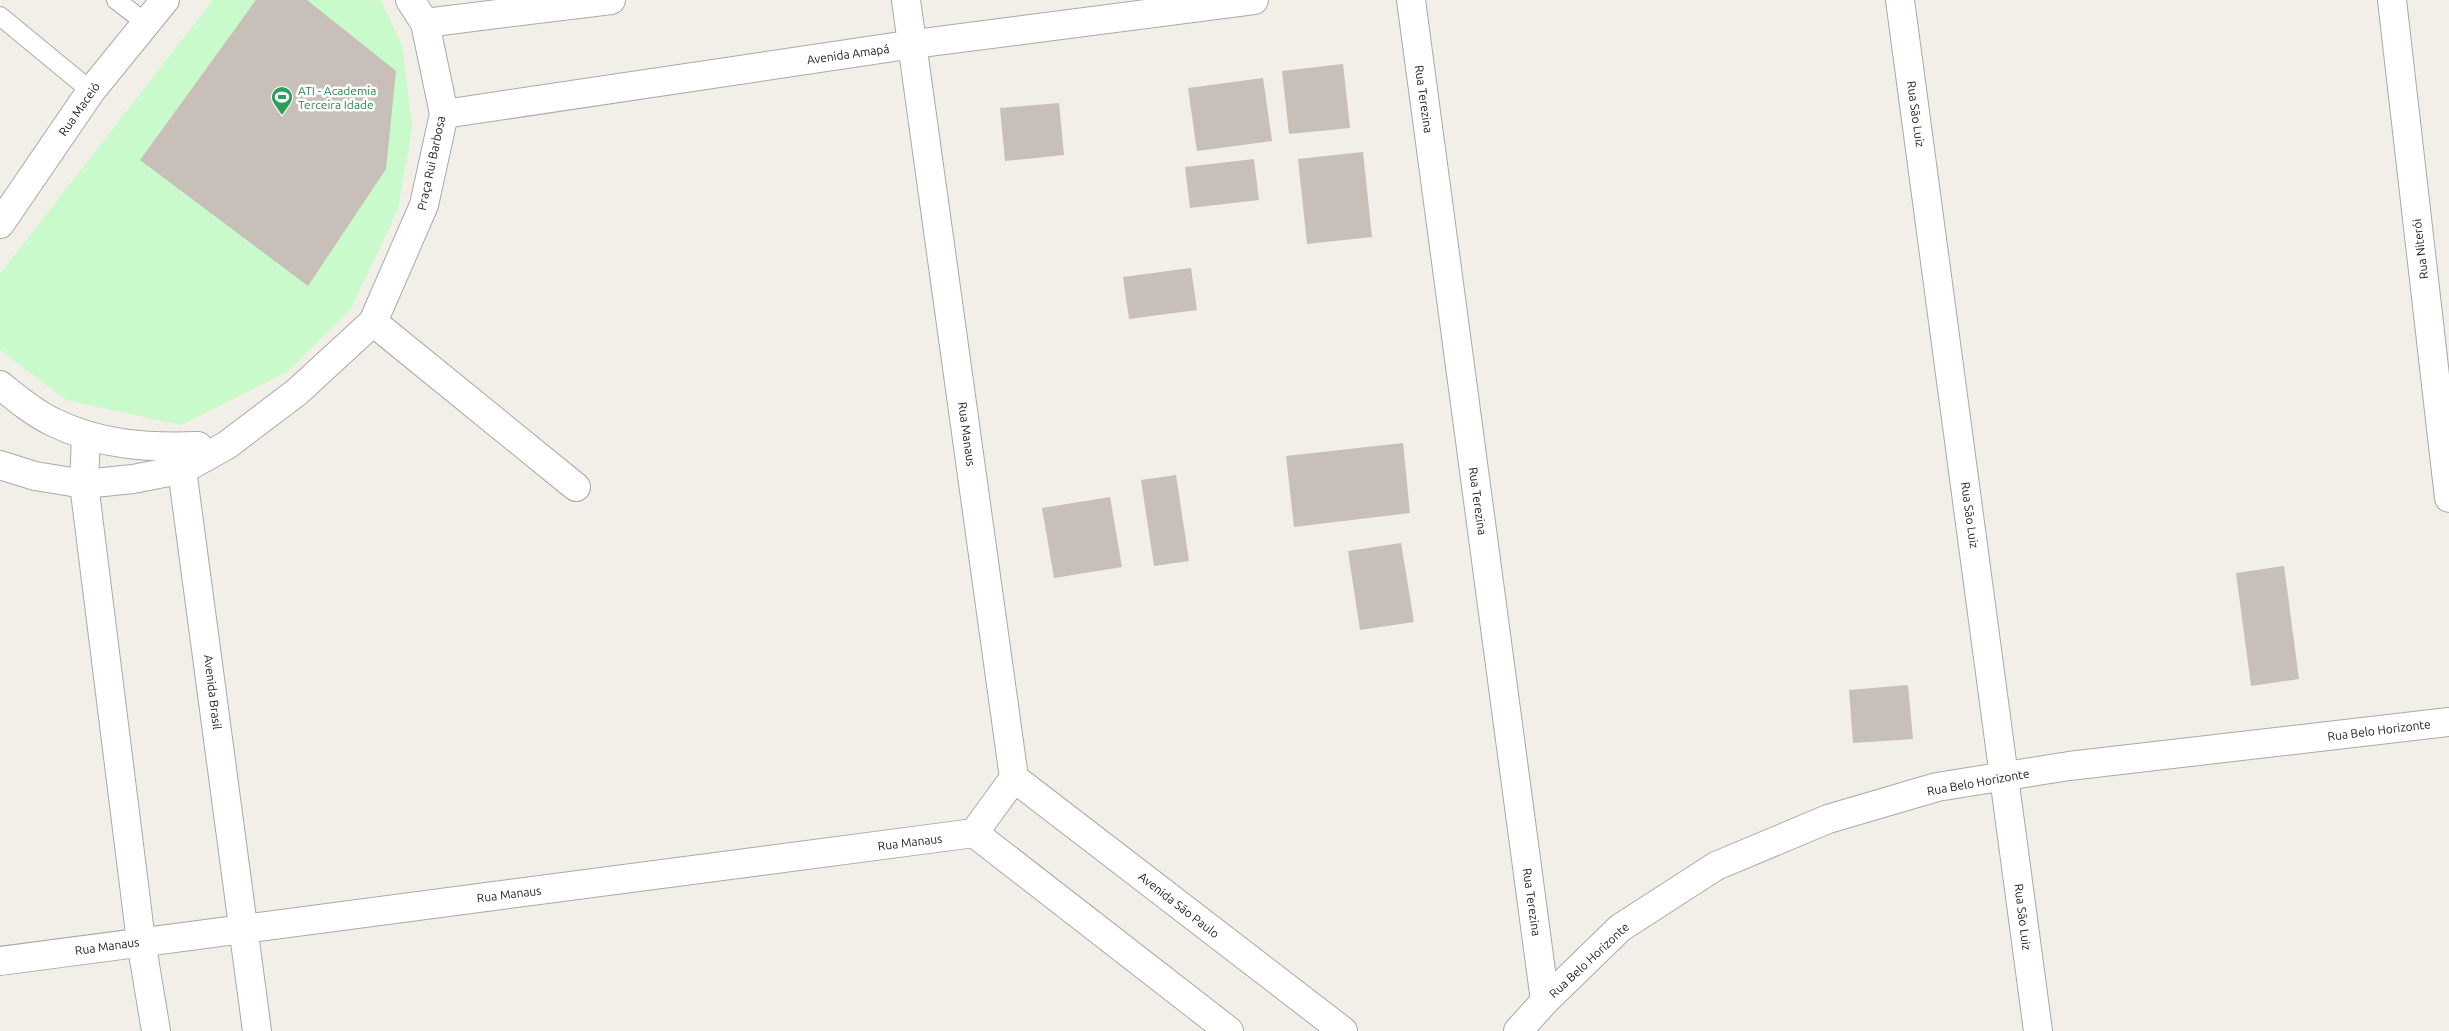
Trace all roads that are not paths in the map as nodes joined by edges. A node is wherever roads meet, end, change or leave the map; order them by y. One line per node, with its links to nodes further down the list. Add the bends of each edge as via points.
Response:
1 (116, 0): 12 (lane)
2 (166, 0): 12 (street, Rua Maceió)
3 (410, 0): 11 (street, Praça Rui Barbosa)
4 (611, 0): 11 (street)
5 (906, 0): 13 (street, Rua Manaus)
6 (1254, 0): 13 (street, Avenida Amapá)
7 (1411, 0): 32 (street, Rua Terezina)
8 (1900, 0): 26 (street, Rua São Luiz)
9 (2392, 0): 24 (street, Rua Niterói)
10 (0, 16): 14 (lane)
11 (425, 23): 15 (street, Praça Rui Barbosa)
12 (147, 24): 14 (street, Rua Maceió)
13 (914, 44): 15 (street, Avenida Amapá); 27 (street, Rua Manaus)
14 (91, 91): 16 (street, Rua Maceió)
15 (444, 114): 17 (street, Praça Rui Barbosa, via 424,205)
16 (0, 224)
17 (373, 322): 20 (street, Praça Rui Barbosa, via 297,392 227,445); 23 (street)
18 (0, 385): 19 (street, via 52,422)
19 (86, 435): 20 (street); 22 (street)
20 (181, 458): 22 (street, Praça Rui Barbosa, via 133,479); 29 (street, Avenida Brasil)
21 (0, 465): 22 (street, Praça Rui Barbosa, via 34,476)
22 (84, 484): 30 (street)
23 (576, 487)
24 (2449, 498)
25 (2449, 722): 26 (street, Rua Belo Horizonte)
26 (2005, 776): 32 (street, Rua Belo Horizonte, via 1937,787 1828,819 1716,866 1620,928); 38 (street, Rua São Luiz)
27 (1014, 778): 28 (street); 36 (street, Avenida São Paulo)
28 (974, 833): 29 (street, Rua Manaus); 35 (street)
29 (244, 929): 30 (street, Rua Manaus); 34 (street, Avenida Brasil)
30 (141, 941): 31 (street, Rua Manaus); 33 (street)
31 (0, 961)
32 (1545, 1002): 37 (street, Rua Belo Horizonte)
33 (156, 1031)
34 (258, 1031)
35 (1229, 1031)
36 (1344, 1031)
37 (1518, 1031)
38 (2038, 1031)

